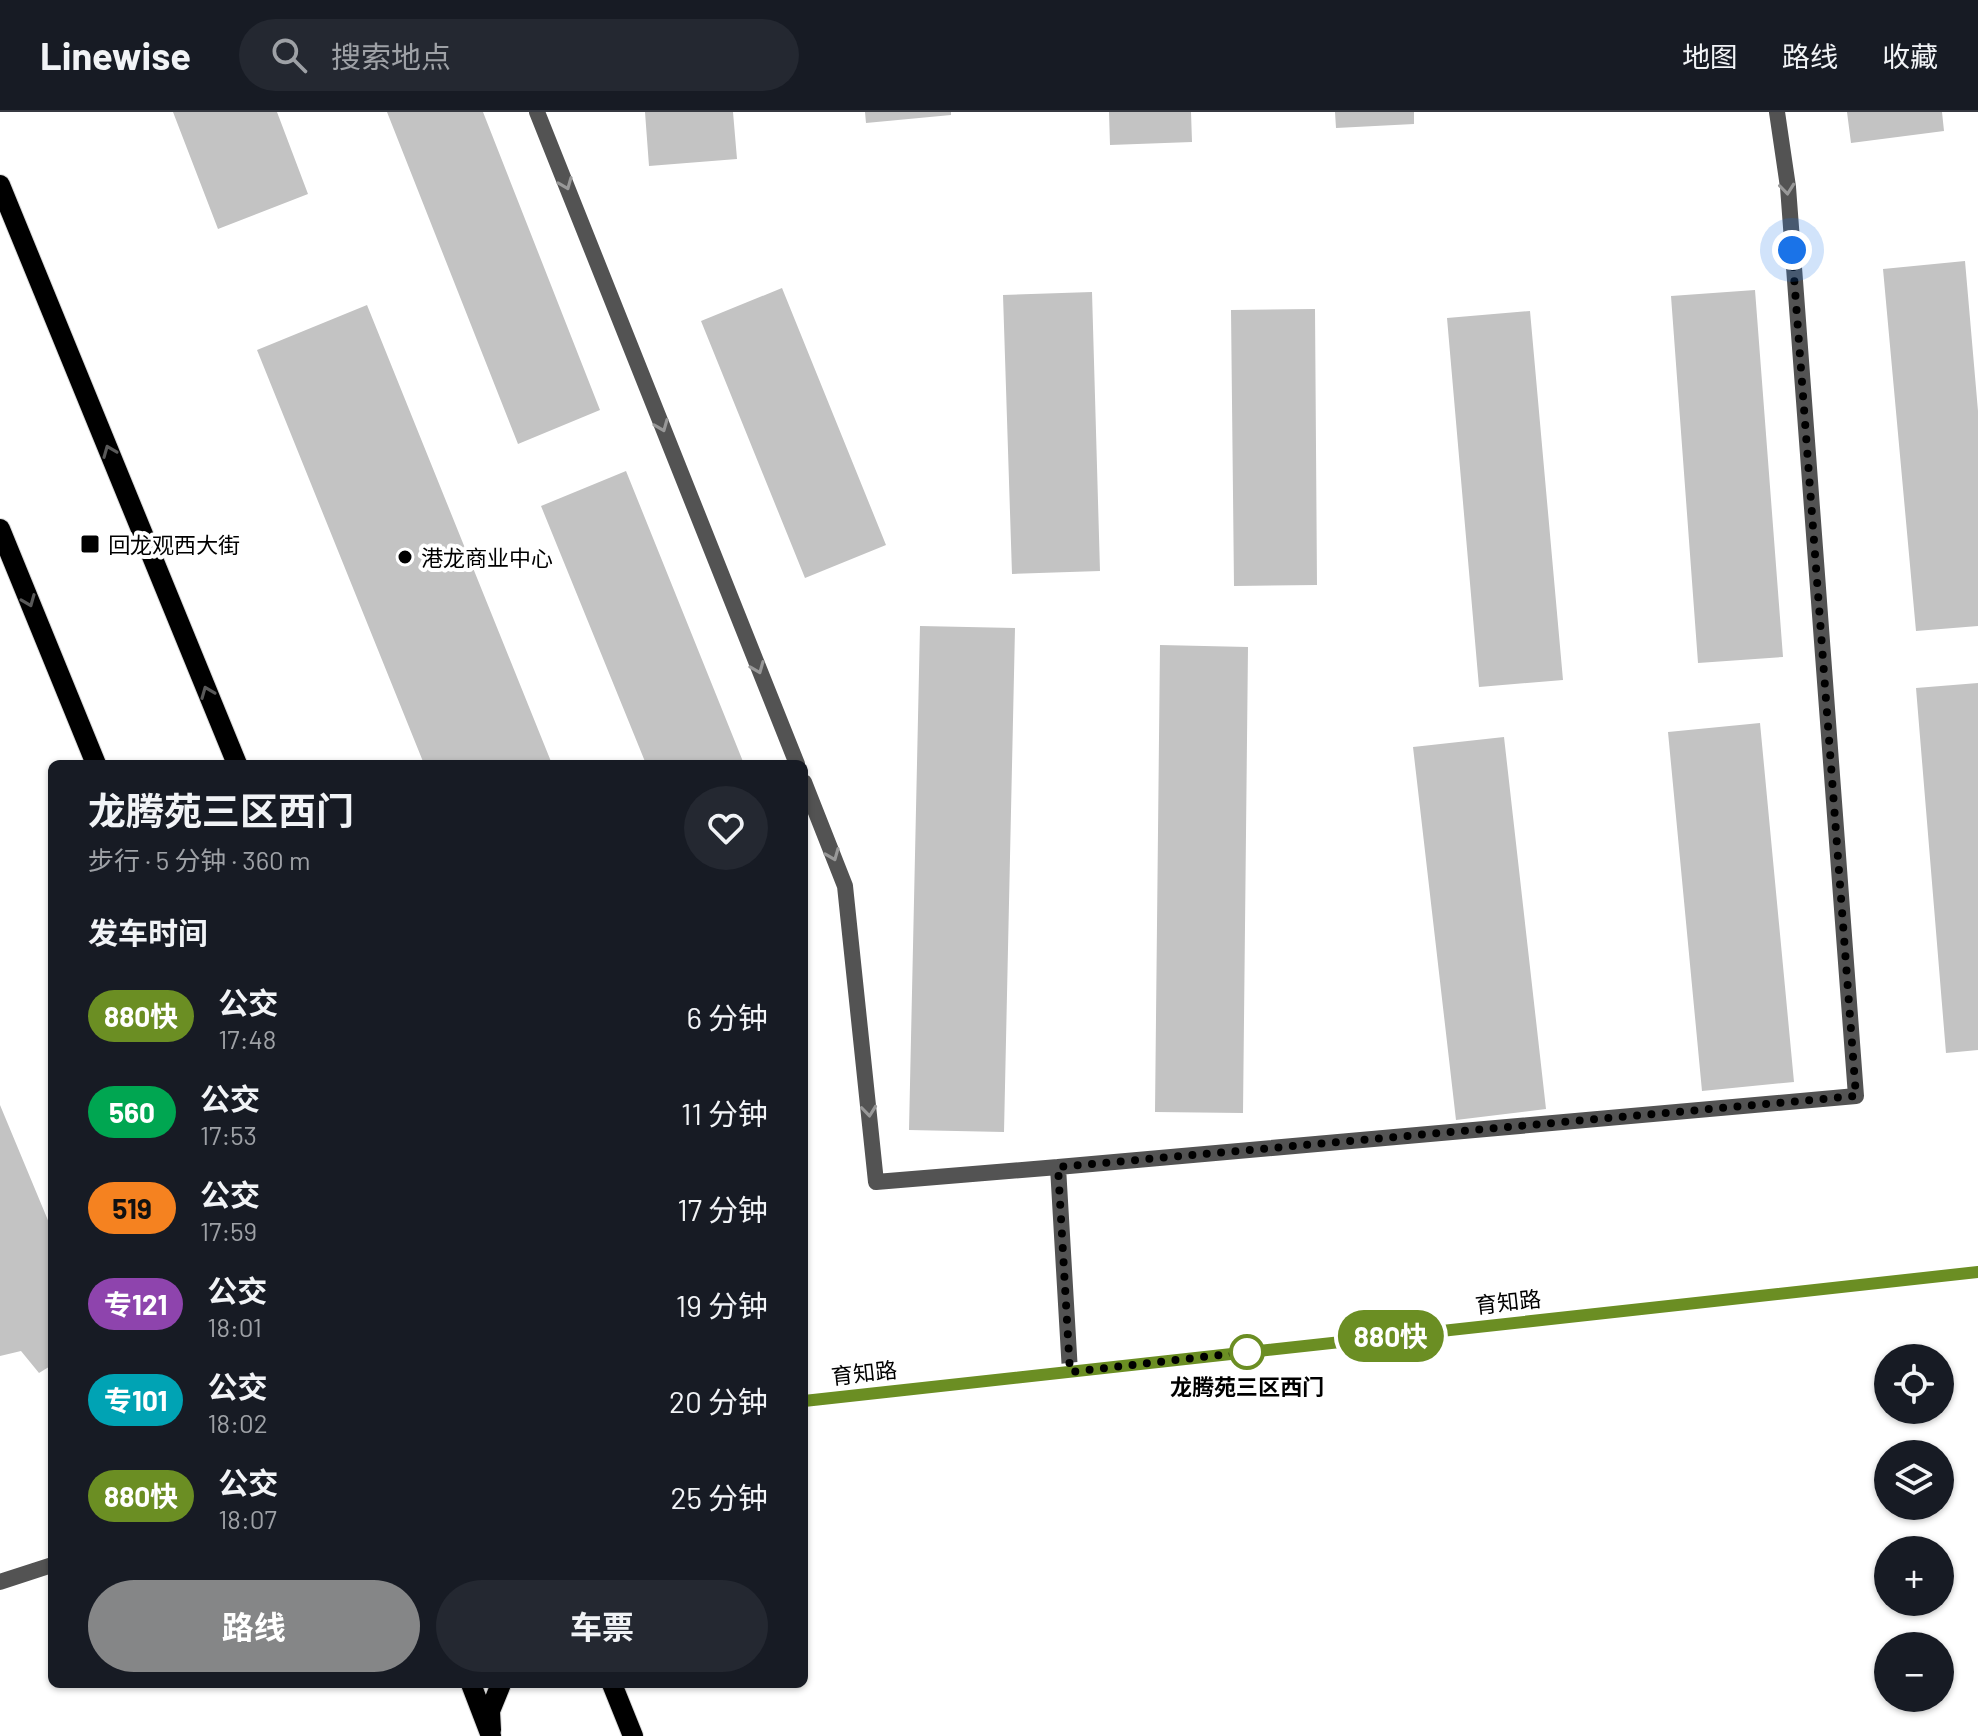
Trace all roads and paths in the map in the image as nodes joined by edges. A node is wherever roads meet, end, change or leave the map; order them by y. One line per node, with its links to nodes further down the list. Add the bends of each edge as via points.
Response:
1 (537, 112): 7 (street, one-way to 7)
2 (1777, 112): 9 (street, one-way to 9, via 1788,187 1856,1096)
3 (0, 185): 6 (main road, one-way to 3)
4 (0, 529): 5 (main road, one-way to 5)
5 (94, 760)
6 (235, 760)
7 (795, 760)
8 (808, 792): 9 (street, one-way to 9, via 845,886 876,1182)
9 (1058, 1167): 11 (street)
10 (1978, 1272): 11 (street, 育知路)
11 (1070, 1372): 12 (street, 育知路)
12 (808, 1401)
13 (48, 1566): 14 (street)
14 (0, 1582)
15 (473, 1688): 18 (main road)
16 (499, 1688): 18 (main road, via 490,1711)
17 (612, 1689): 19 (main road)
18 (492, 1736)
19 (633, 1736)

